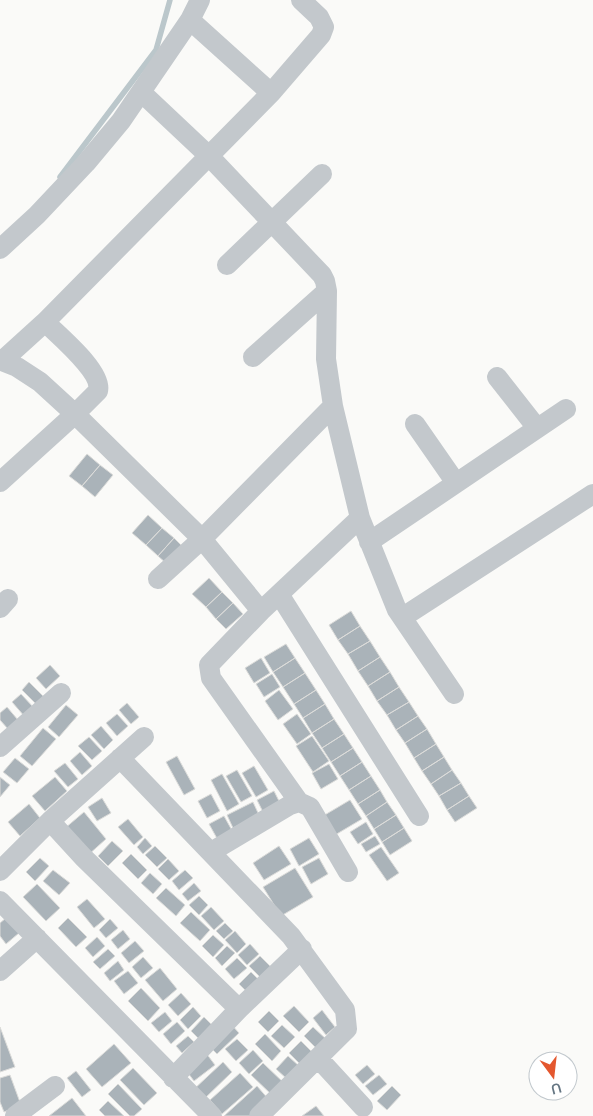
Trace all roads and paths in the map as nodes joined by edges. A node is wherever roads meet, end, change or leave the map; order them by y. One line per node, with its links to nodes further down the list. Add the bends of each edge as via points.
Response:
1 (200, 0): 3 (street)
2 (301, 0): 5 (street, via 319,17 324,27 321,36)
3 (190, 20): 4 (street); 5 (street)
4 (141, 92): 6 (street); 9 (street, via 86,163)
5 (271, 93): 6 (street)
6 (209, 156): 8 (street); 12 (street)
7 (322, 174): 8 (street)
8 (270, 222): 10 (street); 11 (street, via 322,275)
9 (0, 249)
10 (226, 265)
11 (327, 291): 13 (street); 16 (street, via 326,359)
12 (45, 322): 14 (street); 18 (street, via 93,370 98,381 98,391)
13 (253, 357)
14 (1, 361): 18 (street, via 40,382)
15 (497, 377): 20 (street)
16 (333, 406): 24 (street); 25 (street)
17 (566, 409): 20 (street)
18 (76, 414): 21 (street); 25 (street)
19 (415, 424): 22 (street)
20 (537, 428): 22 (street)
21 (0, 482)
22 (456, 483): 26 (street)
23 (593, 494): 30 (street)
24 (360, 518): 26 (street); 28 (street)
25 (202, 539): 27 (street); 29 (street)
26 (369, 542): 30 (street, via 392,601)
27 (158, 579)
28 (279, 594): 29 (street); 37 (street)
29 (261, 611): 36 (street, via 213,659 209,671)
30 (403, 617): 32 (street)
31 (61, 693): 34 (street)
32 (454, 694)
33 (144, 737): 35 (street)
34 (0, 747)
35 (120, 758): 38 (street); 39 (street)
36 (298, 802): 39 (street); 41 (street, via 310,807)
37 (419, 816)
38 (50, 821): 40 (street); 46 (street)
39 (211, 852): 44 (street)
40 (0, 871)
41 (348, 872)
42 (0, 901): 43 (street)
43 (37, 938): 45 (street); 48 (street)
44 (302, 949): 46 (street); 47 (street, via 345,1010 347,1018 347,1029)
45 (0, 971)
46 (239, 1009): 48 (street)
47 (318, 1058): 50 (street); 53 (street)
48 (173, 1078): 52 (street)
49 (55, 1086): 51 (street)
50 (363, 1107)
51 (15, 1116)
52 (212, 1116)
53 (259, 1116)

